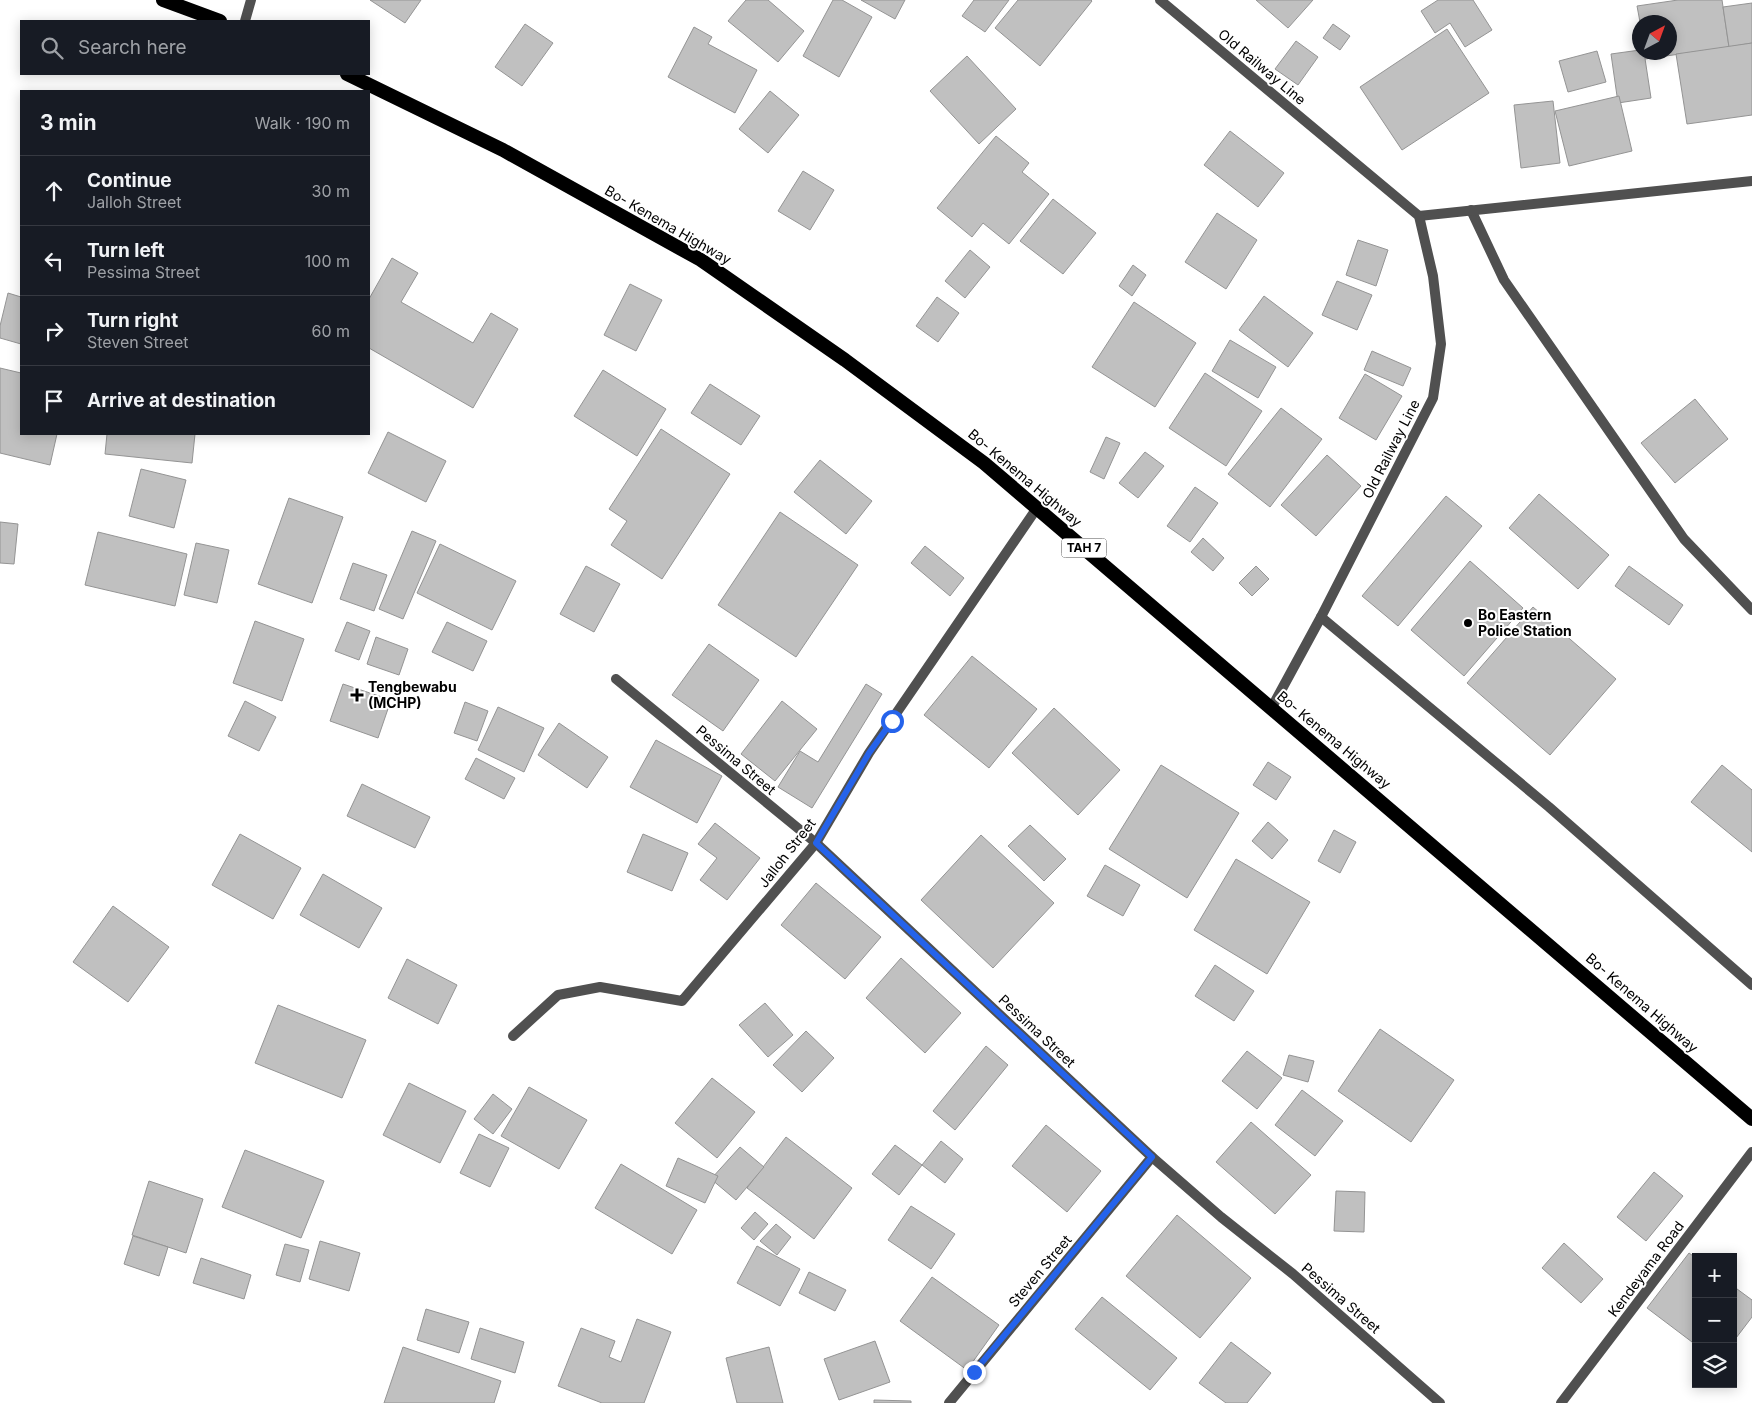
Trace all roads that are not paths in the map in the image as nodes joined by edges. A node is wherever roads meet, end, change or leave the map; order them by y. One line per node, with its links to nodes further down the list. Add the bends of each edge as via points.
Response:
1 (163, 0): 4 (highway)
2 (251, 0): 5 (street)
3 (1160, 0): 9 (street, Old Railway Line)
4 (217, 20)
5 (245, 20)
6 (349, 75): 10 (highway, Bo- Kenema Highway / TAH 7, via 503,150 701,260 846,360 984,462)
7 (1752, 181): 8 (street)
8 (1471, 210): 9 (street); 11 (street, via 1504,280 1672,522 1684,539)
9 (1419, 216): 12 (street, Old Railway Line, via 1433,276 1441,344 1433,398)
10 (1037, 508): 14 (highway, Bo- Kenema Highway / TAH 7); 15 (street, Jalloh Street, via 869,753)
11 (1752, 610)
12 (1322, 617): 14 (street, Old Railway Line); 16 (street, via 1549,807)
13 (616, 679): 15 (street, Pessima Street)
14 (1271, 709): 18 (highway, Bo- Kenema Highway / TAH 7)
15 (816, 843): 17 (street, Jalloh Street, via 682,1001 600,987 558,995); 20 (street, Pessima Street)
16 (1752, 985)
17 (513, 1036)
18 (1752, 1119)
19 (1752, 1152): 23 (street, Kendeyama Road)
20 (1152, 1157): 21 (street, Steven Street); 22 (street, Pessima Street, via 1293,1274)
21 (949, 1403)
22 (1440, 1403)
23 (1561, 1403)

